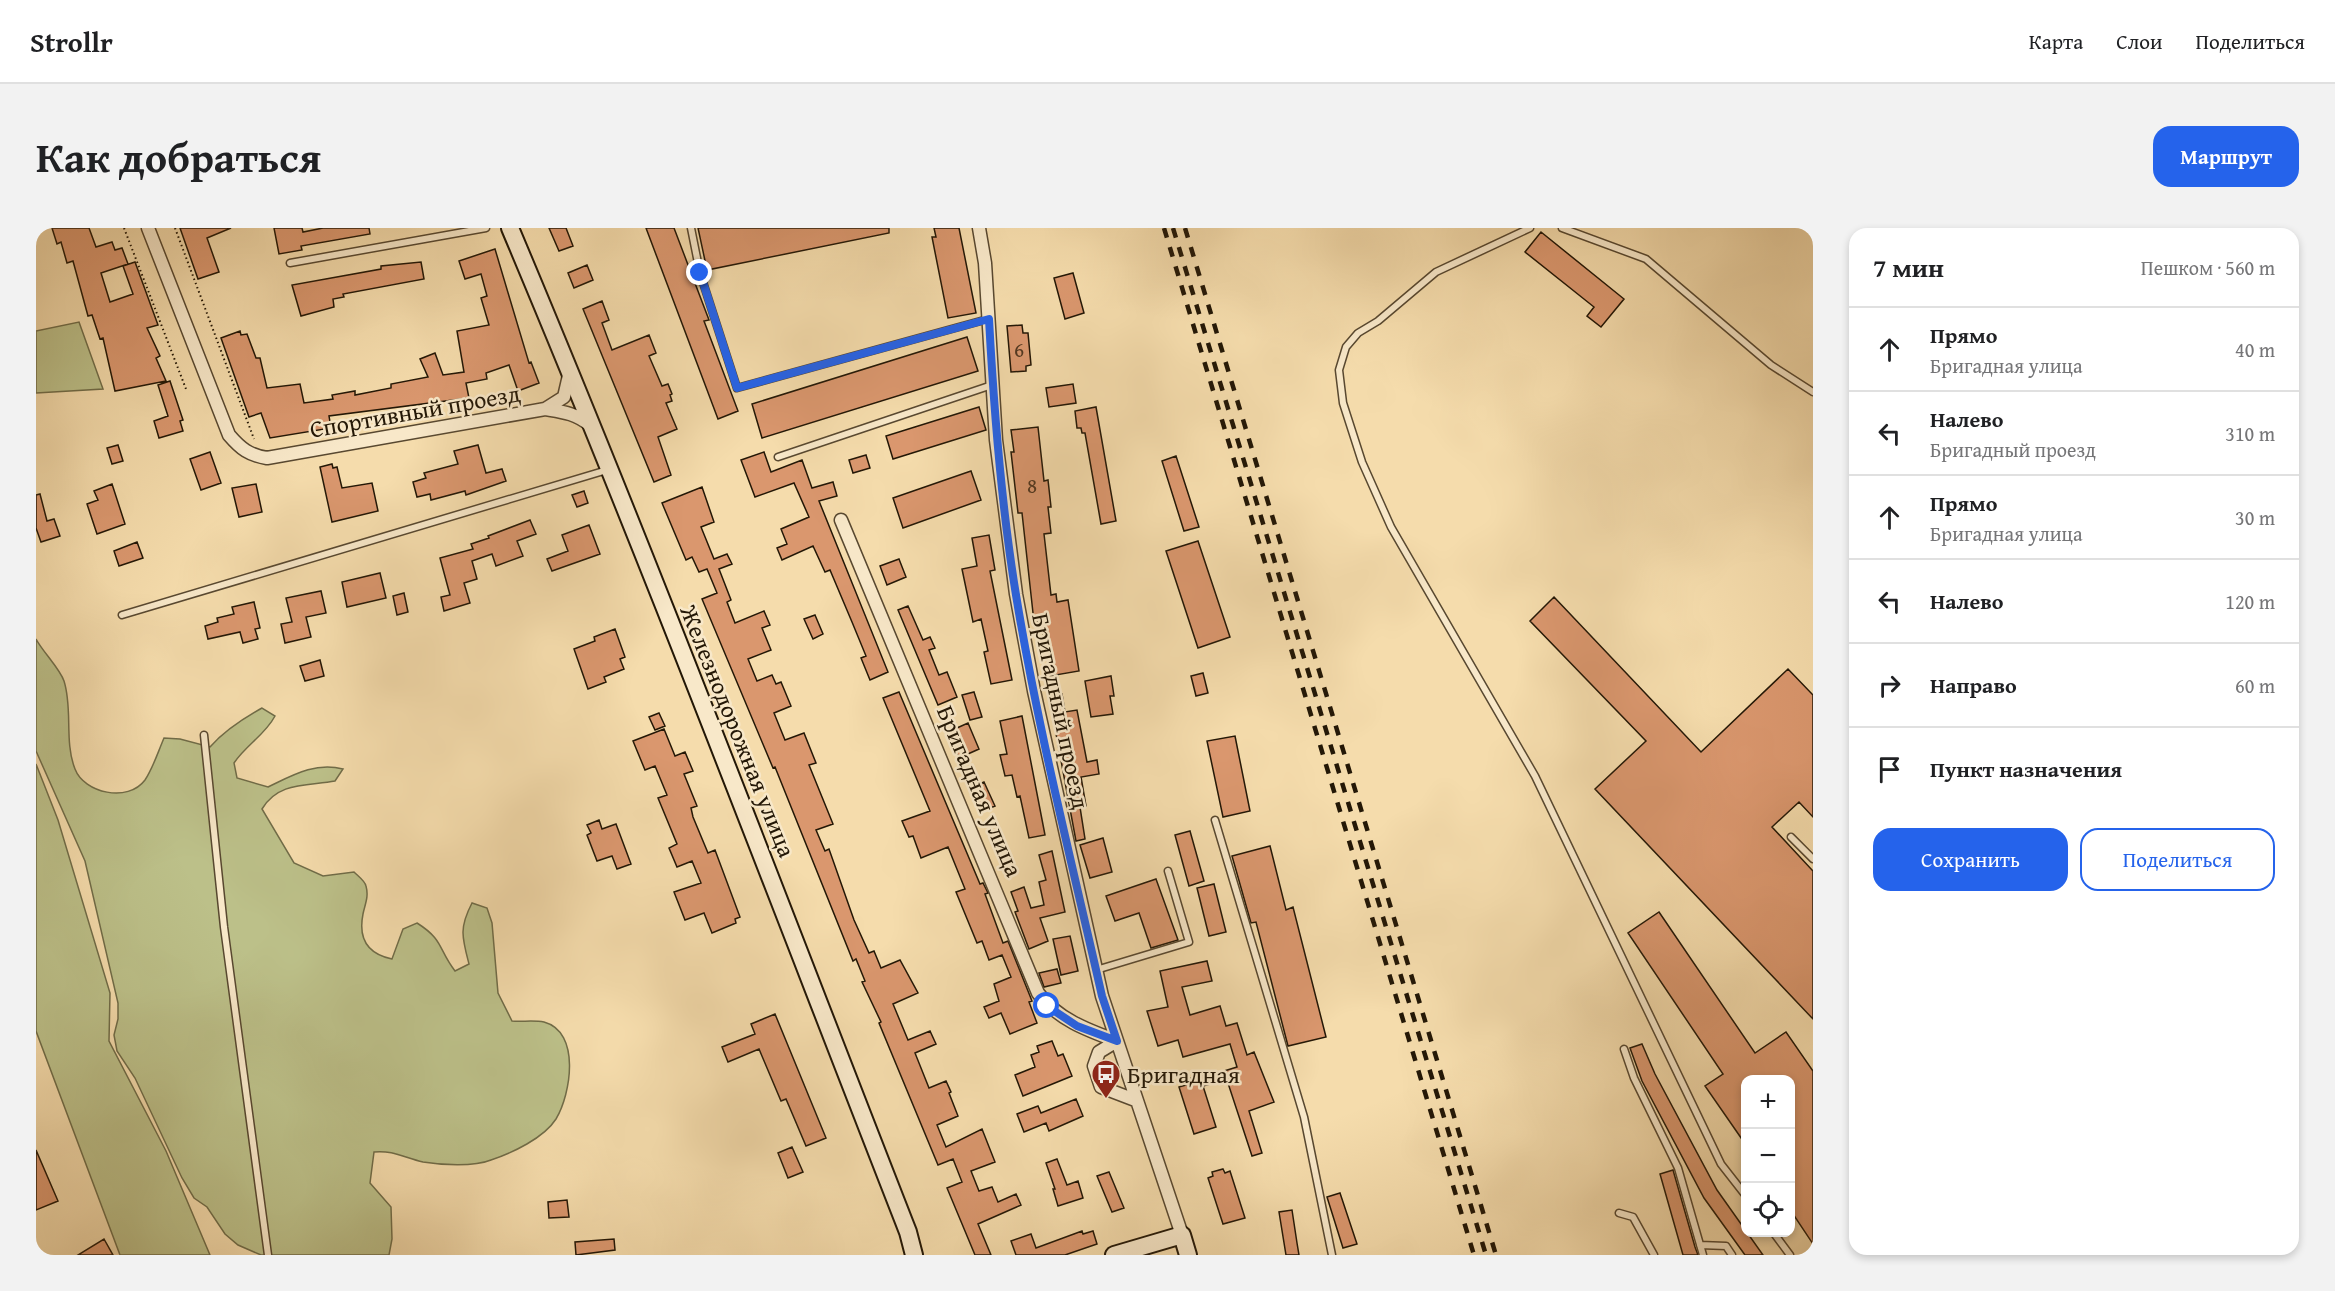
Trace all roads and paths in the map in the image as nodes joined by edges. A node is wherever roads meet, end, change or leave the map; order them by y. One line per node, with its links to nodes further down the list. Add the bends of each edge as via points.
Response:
1 (124, 228): 14 (path)
2 (148, 228): 16 (street, Спортивный проезд, via 229,435 253,456 267,459)
3 (176, 228): 18 (path)
4 (486, 228): 10 (lane)
5 (510, 228): 12 (street, Железнодорожная улица)
6 (691, 228): 11 (lane, via 700,273 737,388)
7 (979, 228): 11 (street)
8 (1530, 228): 32 (lane, via 1437,272 1358,333 1346,348 1340,370 1343,403 1362,462 1391,527 1535,776 1722,1164)
9 (1562, 228): 15 (lane, via 1646,259 1771,365)
10 (290, 263)
11 (989, 319): 13 (street)
12 (570, 370): 16 (street, via 564,397); 17 (street, Железнодорожная улица)
13 (993, 385): 19 (lane); 28 (street, Бригадный проезд, via 996,440 1016,594)
14 (186, 390)
15 (1813, 392)
16 (545, 409): 17 (street, Спортивный проезд, via 579,416)
17 (593, 427): 20 (street, Железнодорожная улица)
18 (256, 445)
19 (778, 457)
20 (610, 470): 22 (lane); 38 (street, Железнодорожная улица, via 820,1000)
21 (841, 520): 29 (street, Бригадная улица, via 1038,993 1047,1006 1077,1026)
22 (122, 615)
23 (204, 735): 37 (lane, via 224,927)
24 (1215, 820): 41 (lane, via 1304,1117)
25 (1791, 837): 26 (lane)
26 (1813, 859)
27 (1168, 871): 28 (lane, via 1189,942)
28 (1096, 970): 29 (street, Бригадный проезд)
29 (1117, 1041): 31 (street); 31 (street, via 1098,1052 1094,1066 1101,1087)
30 (1624, 1049): 36 (lane, via 1678,1168)
31 (1135, 1100): 34 (street)
32 (1741, 1189)
33 (1619, 1213): 42 (lane, via 1633,1217)
34 (1182, 1235): 39 (street); 40 (street)
35 (1776, 1237): 45 (lane)
36 (1700, 1245): 43 (lane); 44 (lane, via 1725,1246)
37 (268, 1255)
38 (914, 1255)
39 (1114, 1255)
40 (1188, 1255)
41 (1332, 1255)
42 (1654, 1255)
43 (1703, 1255)
44 (1732, 1255)
45 (1790, 1255)

